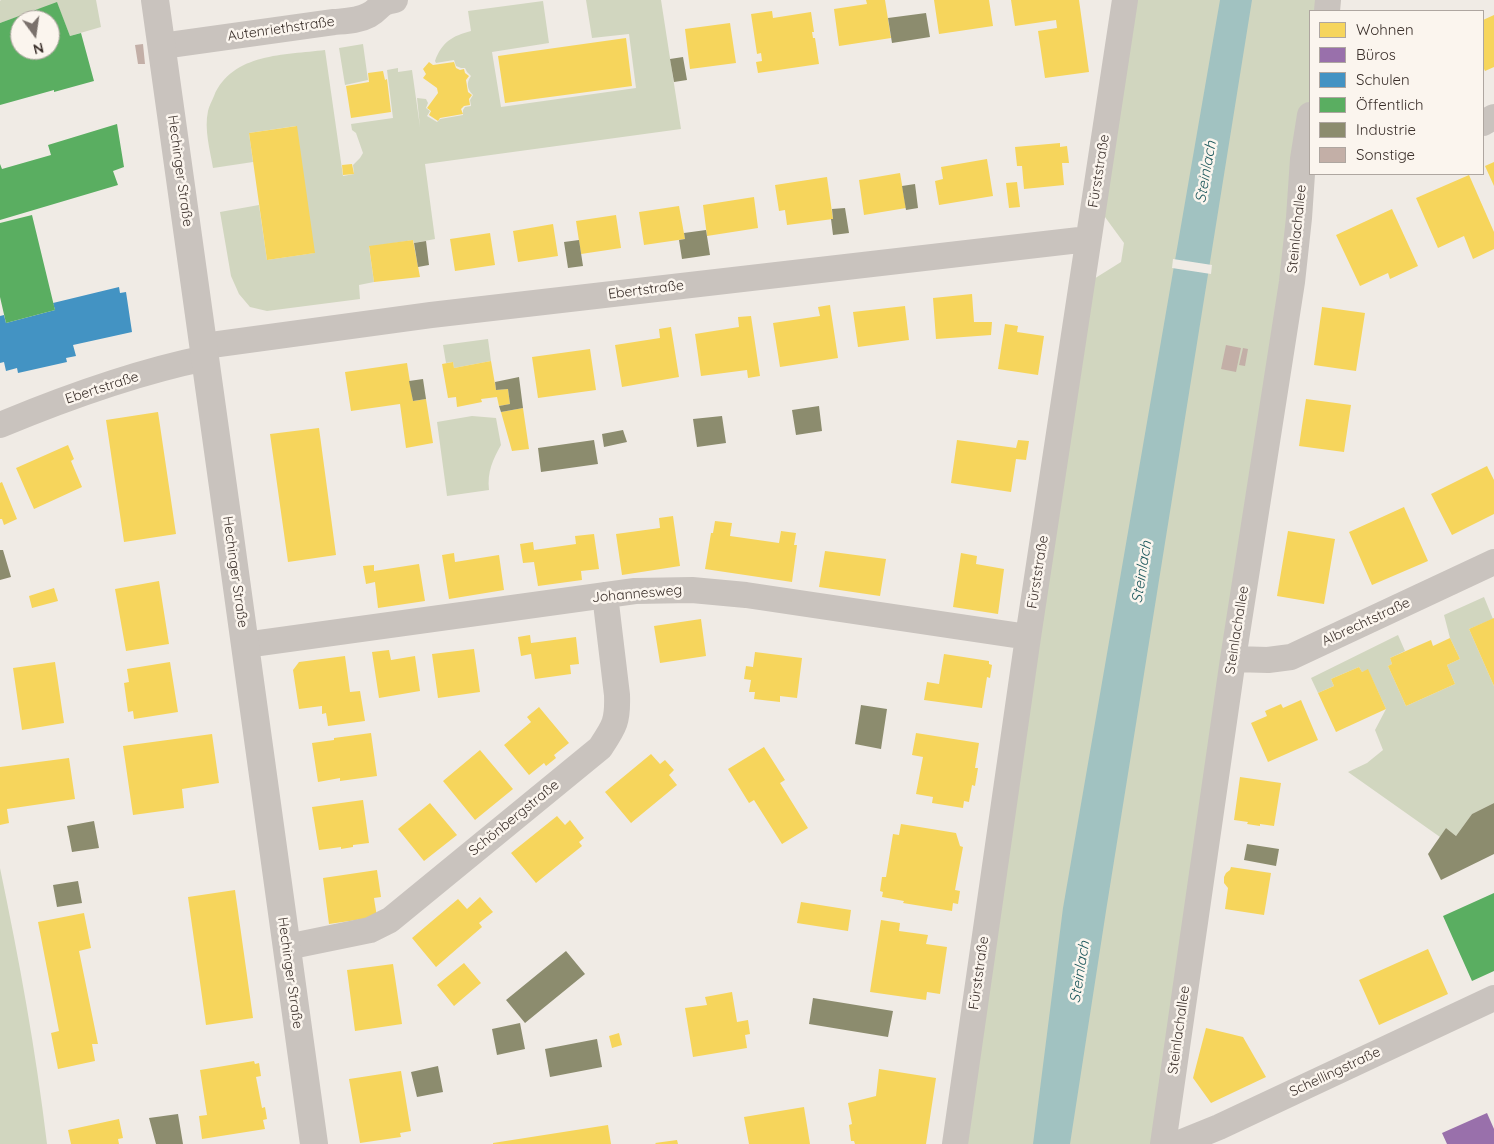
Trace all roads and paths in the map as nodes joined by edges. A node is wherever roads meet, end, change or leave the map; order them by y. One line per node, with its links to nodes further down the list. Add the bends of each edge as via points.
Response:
1 (155, 0): 5 (street, Hechinger Straße)
2 (395, 0): 4 (street, Autenriethstraße, via 382,3 372,14)
3 (1125, 0): 8 (street, Fürststraße)
4 (364, 9): 5 (street, Autenriethstraße, via 359,20)
5 (162, 46): 9 (street, Hechinger Straße)
6 (1309, 130): 7 (street, Steinlachallee)
7 (1307, 160): 15 (street, Steinlachallee, via 1292,282)
8 (1088, 239): 9 (street, Ebertstraße, via 431,315); 13 (street, Fürststraße)
9 (205, 352): 10 (street, Ebertstraße); 14 (street, Hechinger Straße)
10 (0, 425)
11 (1494, 562): 15 (street, Albrechtstraße, via 1291,658)
12 (605, 595): 13 (street, Johannesweg, via 662,590 720,592); 14 (street, Johannesweg); 16 (street, Schönbergstraße, via 618,710 614,728 600,748 390,920 370,930)
13 (1028, 637): 19 (street, Fürststraße)
14 (245, 645): 16 (street, Hechinger Straße)
15 (1233, 659): 20 (street, Steinlachallee)
16 (286, 947): 18 (street, Hechinger Straße)
17 (1494, 998): 21 (street, Schellingstraße, via 1219,1127)
18 (314, 1144)
19 (955, 1144)
20 (1163, 1144)
21 (1174, 1144)

